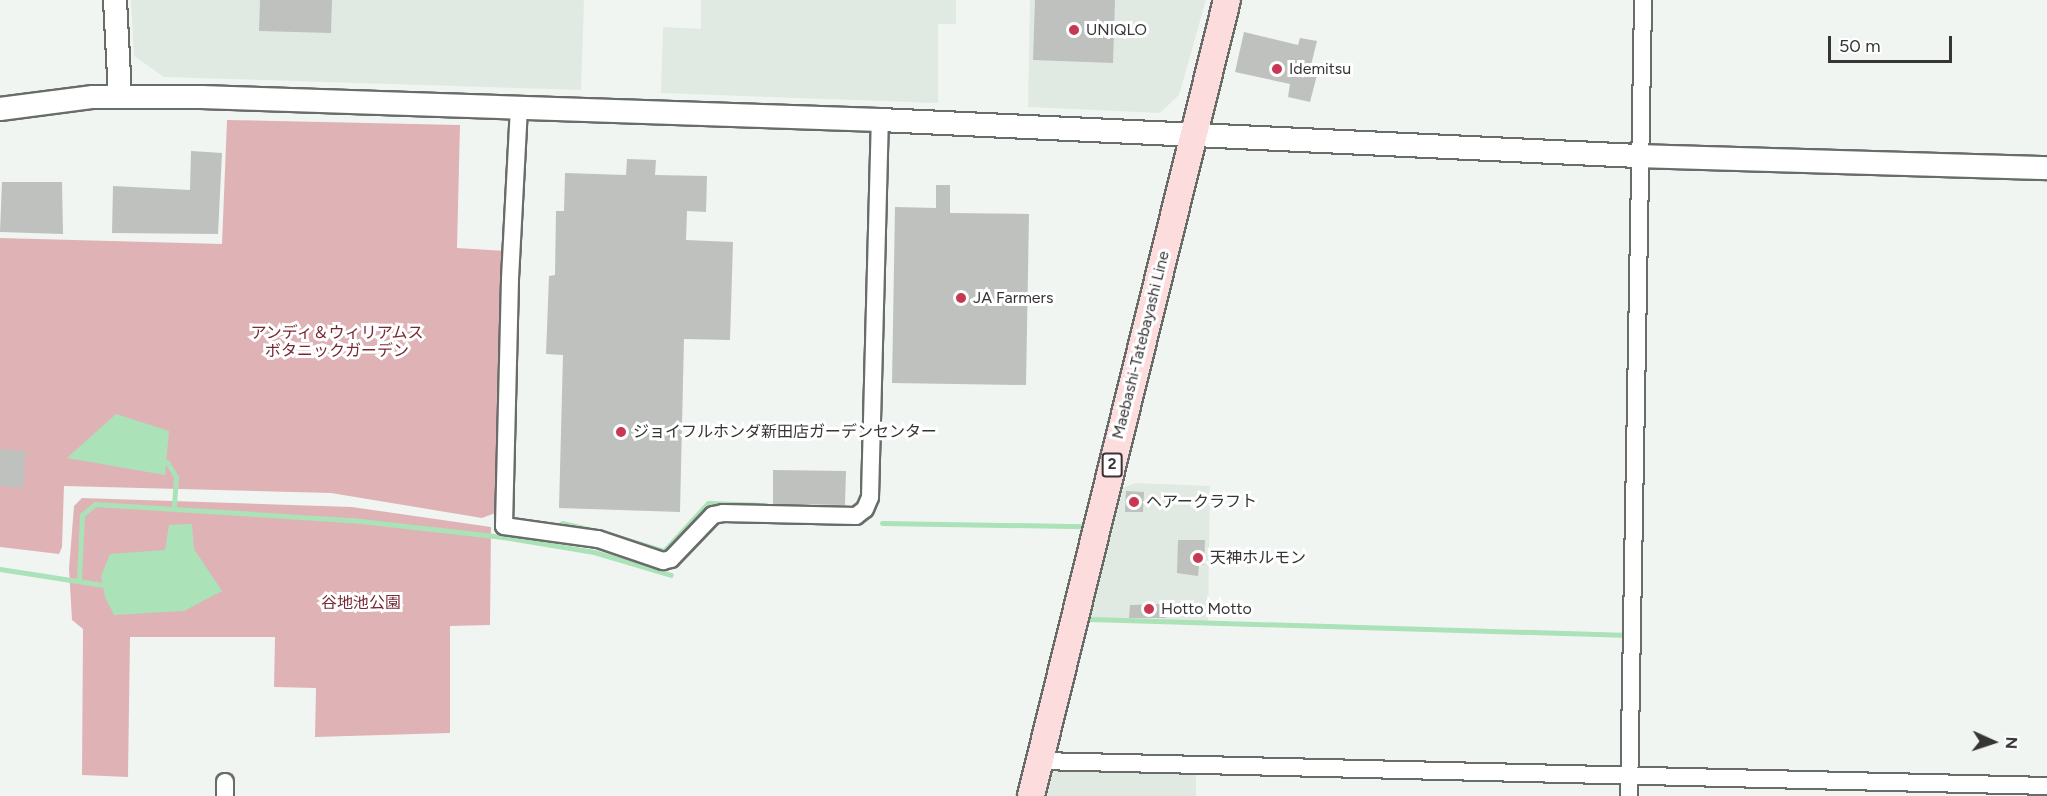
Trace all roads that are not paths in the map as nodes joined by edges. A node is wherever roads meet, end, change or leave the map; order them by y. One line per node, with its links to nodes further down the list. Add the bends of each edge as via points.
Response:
1 (115, 0): 4 (street)
2 (1227, 0): 8 (main road, Maebashi-Tatebayashi Line / 2)
3 (1643, 0): 9 (street)
4 (120, 95): 5 (street); 6 (street)
5 (519, 108): 7 (street); 7 (street, via 504,526 598,539 663,561 671,559 713,515 856,516 865,509 870,497)
6 (0, 109)
7 (880, 120): 8 (street)
8 (1192, 135): 9 (street); 11 (main road, Maebashi-Tatebayashi Line / 2)
9 (1639, 156): 10 (street); 12 (street)
10 (2047, 168)
11 (1040, 761): 12 (street); 14 (main road, Maebashi-Tatebayashi Line / 2)
12 (1630, 774): 13 (street); 15 (street)
13 (2047, 786)
14 (1031, 796)
15 (1629, 796)

